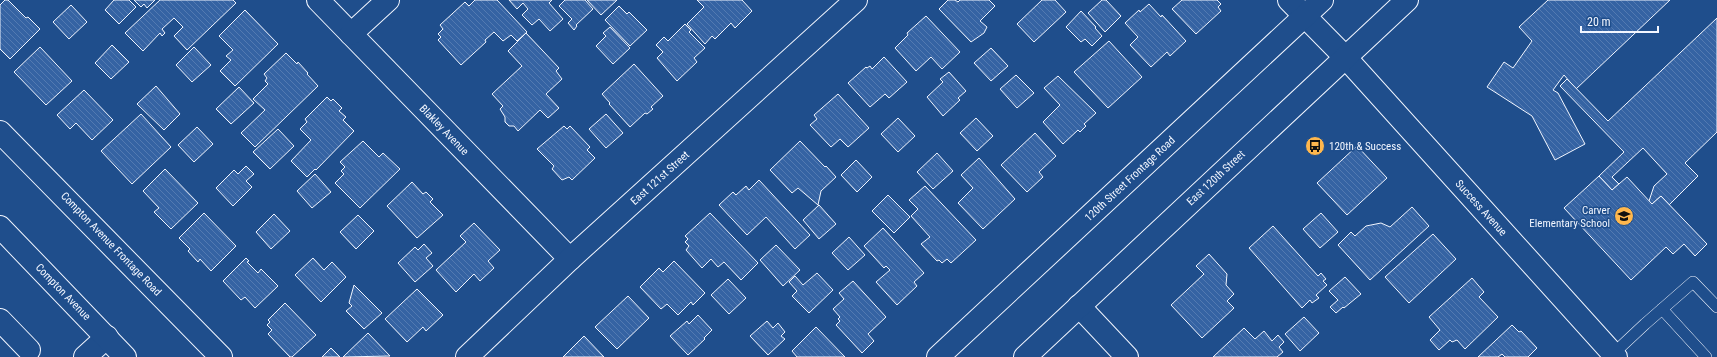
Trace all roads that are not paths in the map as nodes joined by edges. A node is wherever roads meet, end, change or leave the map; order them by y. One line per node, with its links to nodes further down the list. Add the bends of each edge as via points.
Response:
1 (318, 0): 8 (street, Blakley Avenue)
2 (388, 0): 8 (street)
3 (856, 0): 12 (street, East 121st Street)
4 (1289, 0): 7 (street, Success Avenue)
5 (1322, 0): 7 (street, 120th Street Frontage Road)
6 (1407, 0): 9 (street, East 120th Street)
7 (1304, 17): 9 (street, Success Avenue); 24 (street, 120th Street Frontage Road)
8 (351, 34): 12 (street, Blakley Avenue)
9 (1346, 58): 13 (street, East 120th Street); 19 (street, Success Avenue)
10 (0, 132): 22 (street, Compton Avenue Frontage Road)
11 (0, 227): 17 (street, Compton Avenue)
12 (570, 259): 23 (street, East 121st Street)
13 (1079, 306): 25 (street, East 120th Street); 26 (street)
14 (1717, 307): 15 (lane, via 1693,282)
15 (1662, 309): 19 (lane); 27 (lane)
16 (0, 320): 18 (street)
17 (107, 338): 20 (street); 21 (street, Compton Avenue)
18 (29, 350)
19 (1614, 356)
20 (85, 357)
21 (126, 357)
22 (221, 357)
23 (467, 357)
24 (938, 357)
25 (1025, 357)
26 (1127, 357)
27 (1706, 357)

